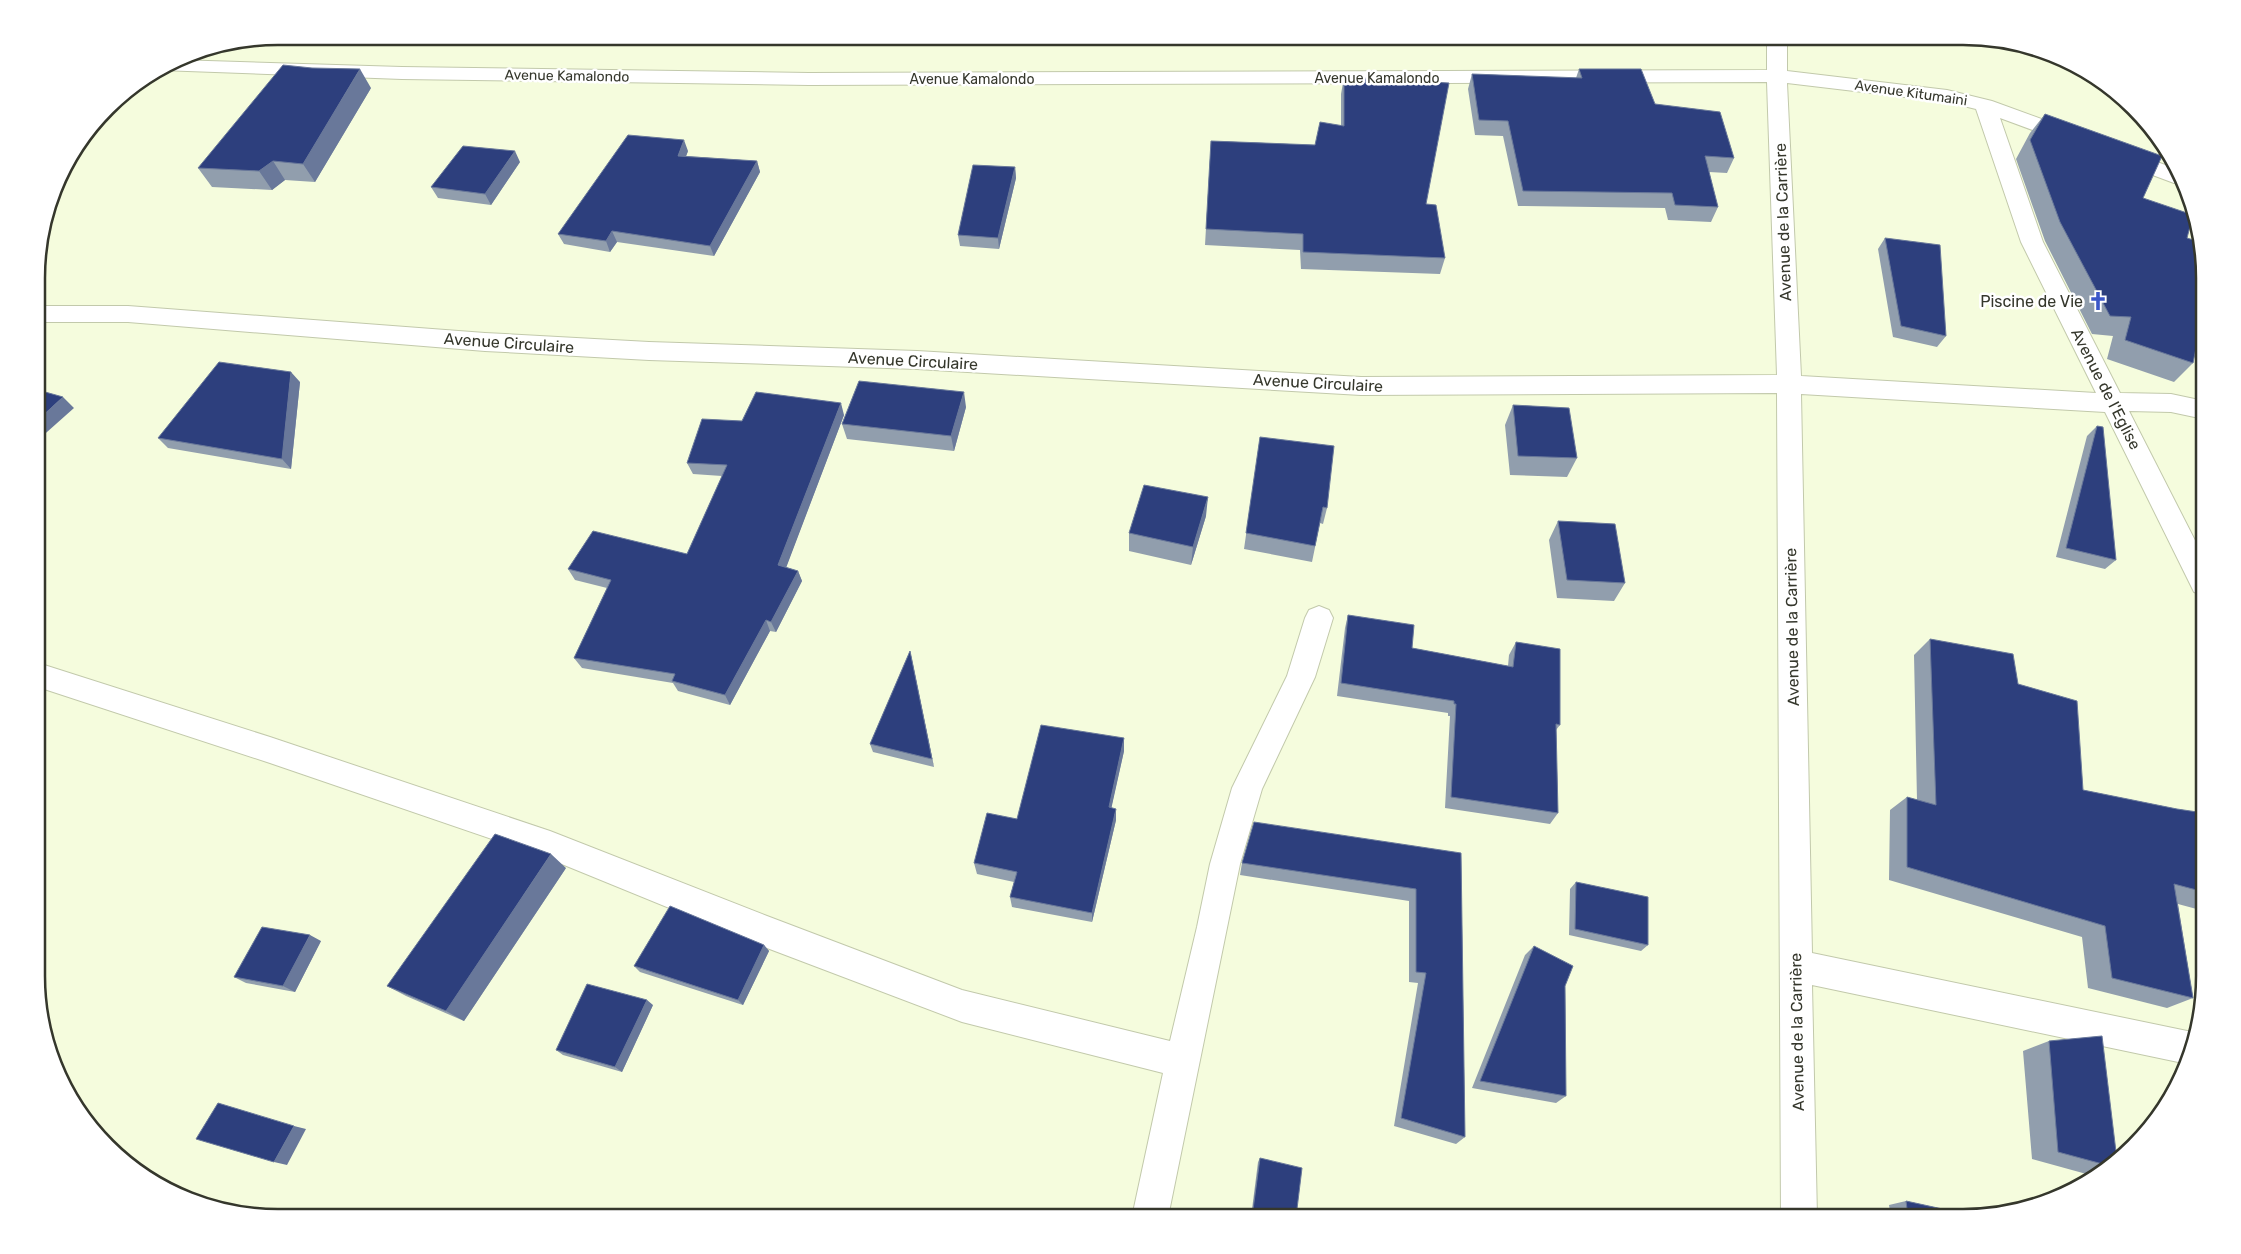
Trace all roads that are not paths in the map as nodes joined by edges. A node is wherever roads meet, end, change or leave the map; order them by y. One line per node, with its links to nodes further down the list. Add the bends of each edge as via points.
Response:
1 (1777, 45): 3 (street, Avenue de la Carrière)
2 (181, 66): 3 (street, Avenue Kamalondo, via 809,79)
3 (1777, 76): 4 (street, Avenue Kitumaini, via 1925,92); 7 (street, Avenue de la Carrière)
4 (1986, 105): 5 (street, Avenue Kitumaini); 8 (street, Avenue de l'Eglise, via 2032,242)
5 (2172, 175)
6 (45, 314): 7 (street, Avenue Circulaire, via 128,314 485,342 917,360 1362,386)
7 (1789, 384): 8 (street, Avenue Circulaire); 13 (street, Avenue de la Carrière)
8 (2114, 403): 9 (street, Avenue Circulaire, via 2155,400); 10 (street, Avenue de l'Eglise)
9 (2196, 408)
10 (2196, 568)
11 (1319, 618): 15 (street, via 1301,677 1247,788 1225,864)
12 (45, 677): 15 (street, via 550,846 962,1006)
13 (1796, 966): 14 (street); 17 (street, Avenue de la Carrière)
14 (2185, 1046)
15 (1182, 1061): 16 (street)
16 (1152, 1209)
17 (1798, 1209)

